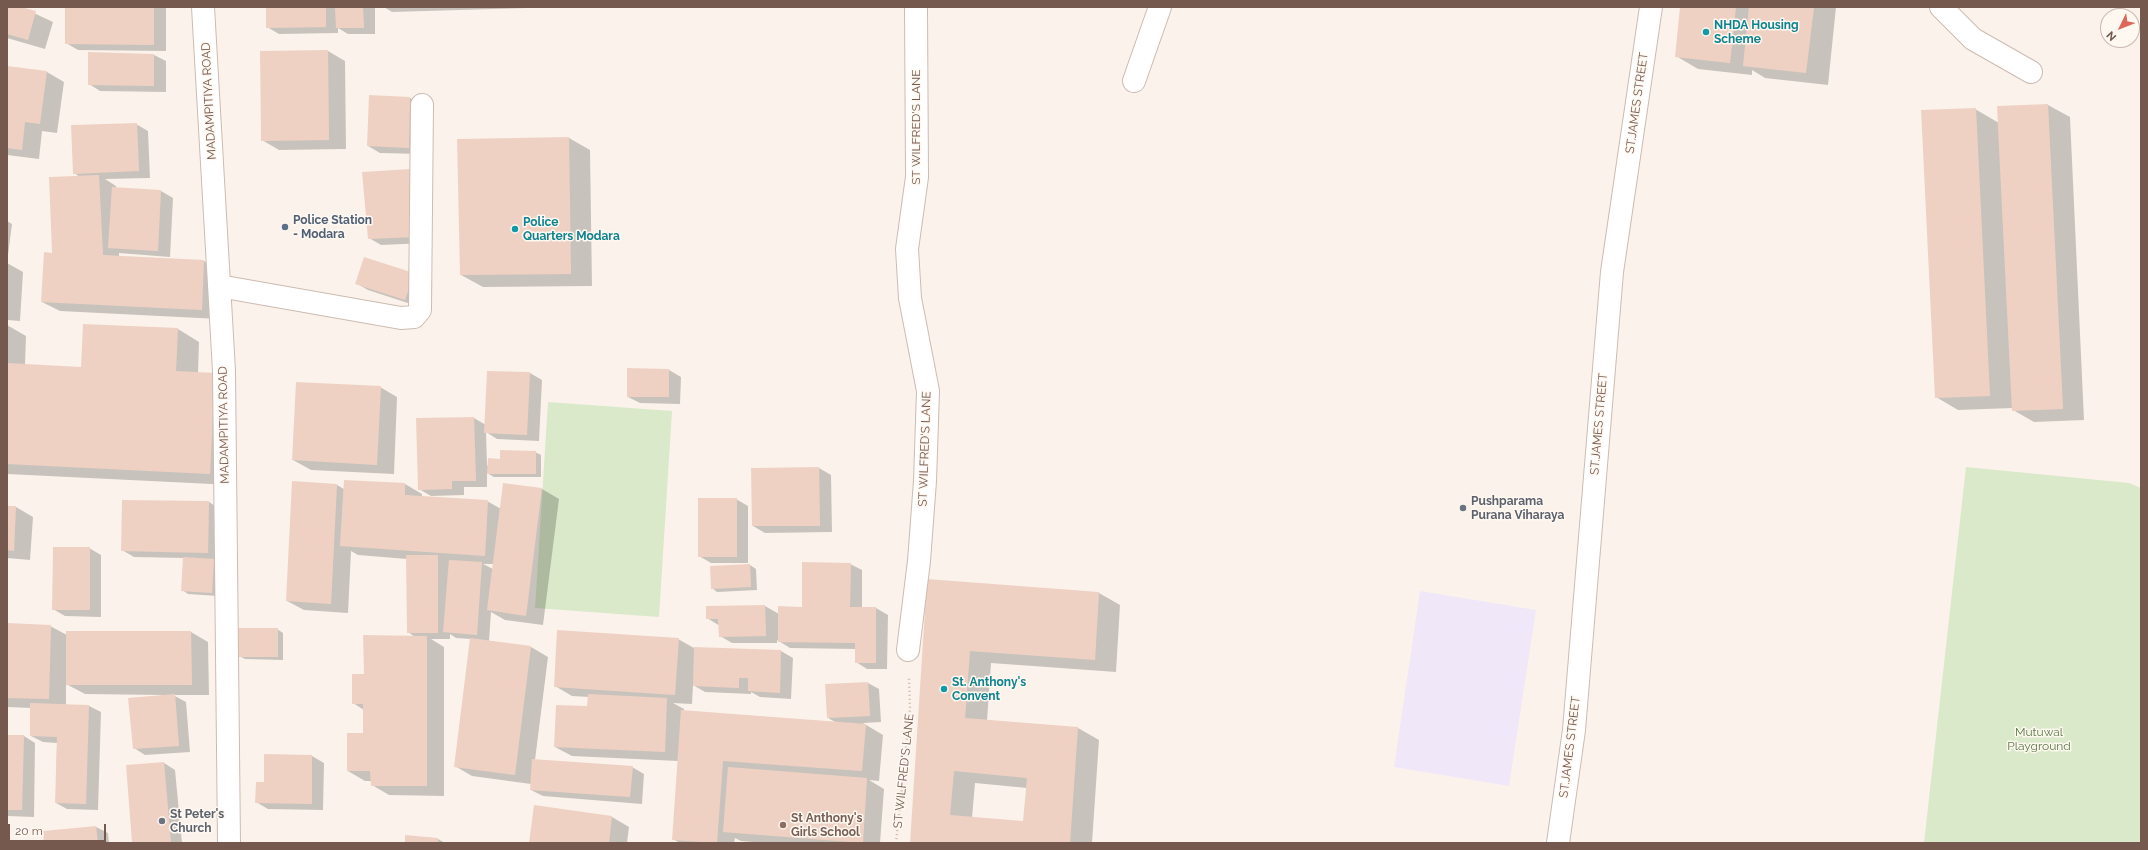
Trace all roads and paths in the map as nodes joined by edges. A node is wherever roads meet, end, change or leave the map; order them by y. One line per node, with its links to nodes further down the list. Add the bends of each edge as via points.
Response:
1 (203, 7): 9 (street, MADAMPITIYA ROAD)
2 (916, 7): 10 (street, ST WILFRED'S LANE, via 917,177 907,249 910,298 928,391 923,505)
3 (1160, 7): 7 (street)
4 (1651, 7): 13 (street, ST.JAMES STREET, via 1612,272 1574,730)
5 (1942, 7): 6 (street, via 1973,39)
6 (2031, 72)
7 (1134, 81)
8 (422, 105): 9 (street, via 420,310 414,317 401,318)
9 (219, 286): 11 (street, MADAMPITIYA ROAD, via 224,371)
10 (908, 650): 12 (path, ST WILFRED'S LANE, via 910,709)
11 (229, 843)
12 (896, 843)
13 (1558, 843)

